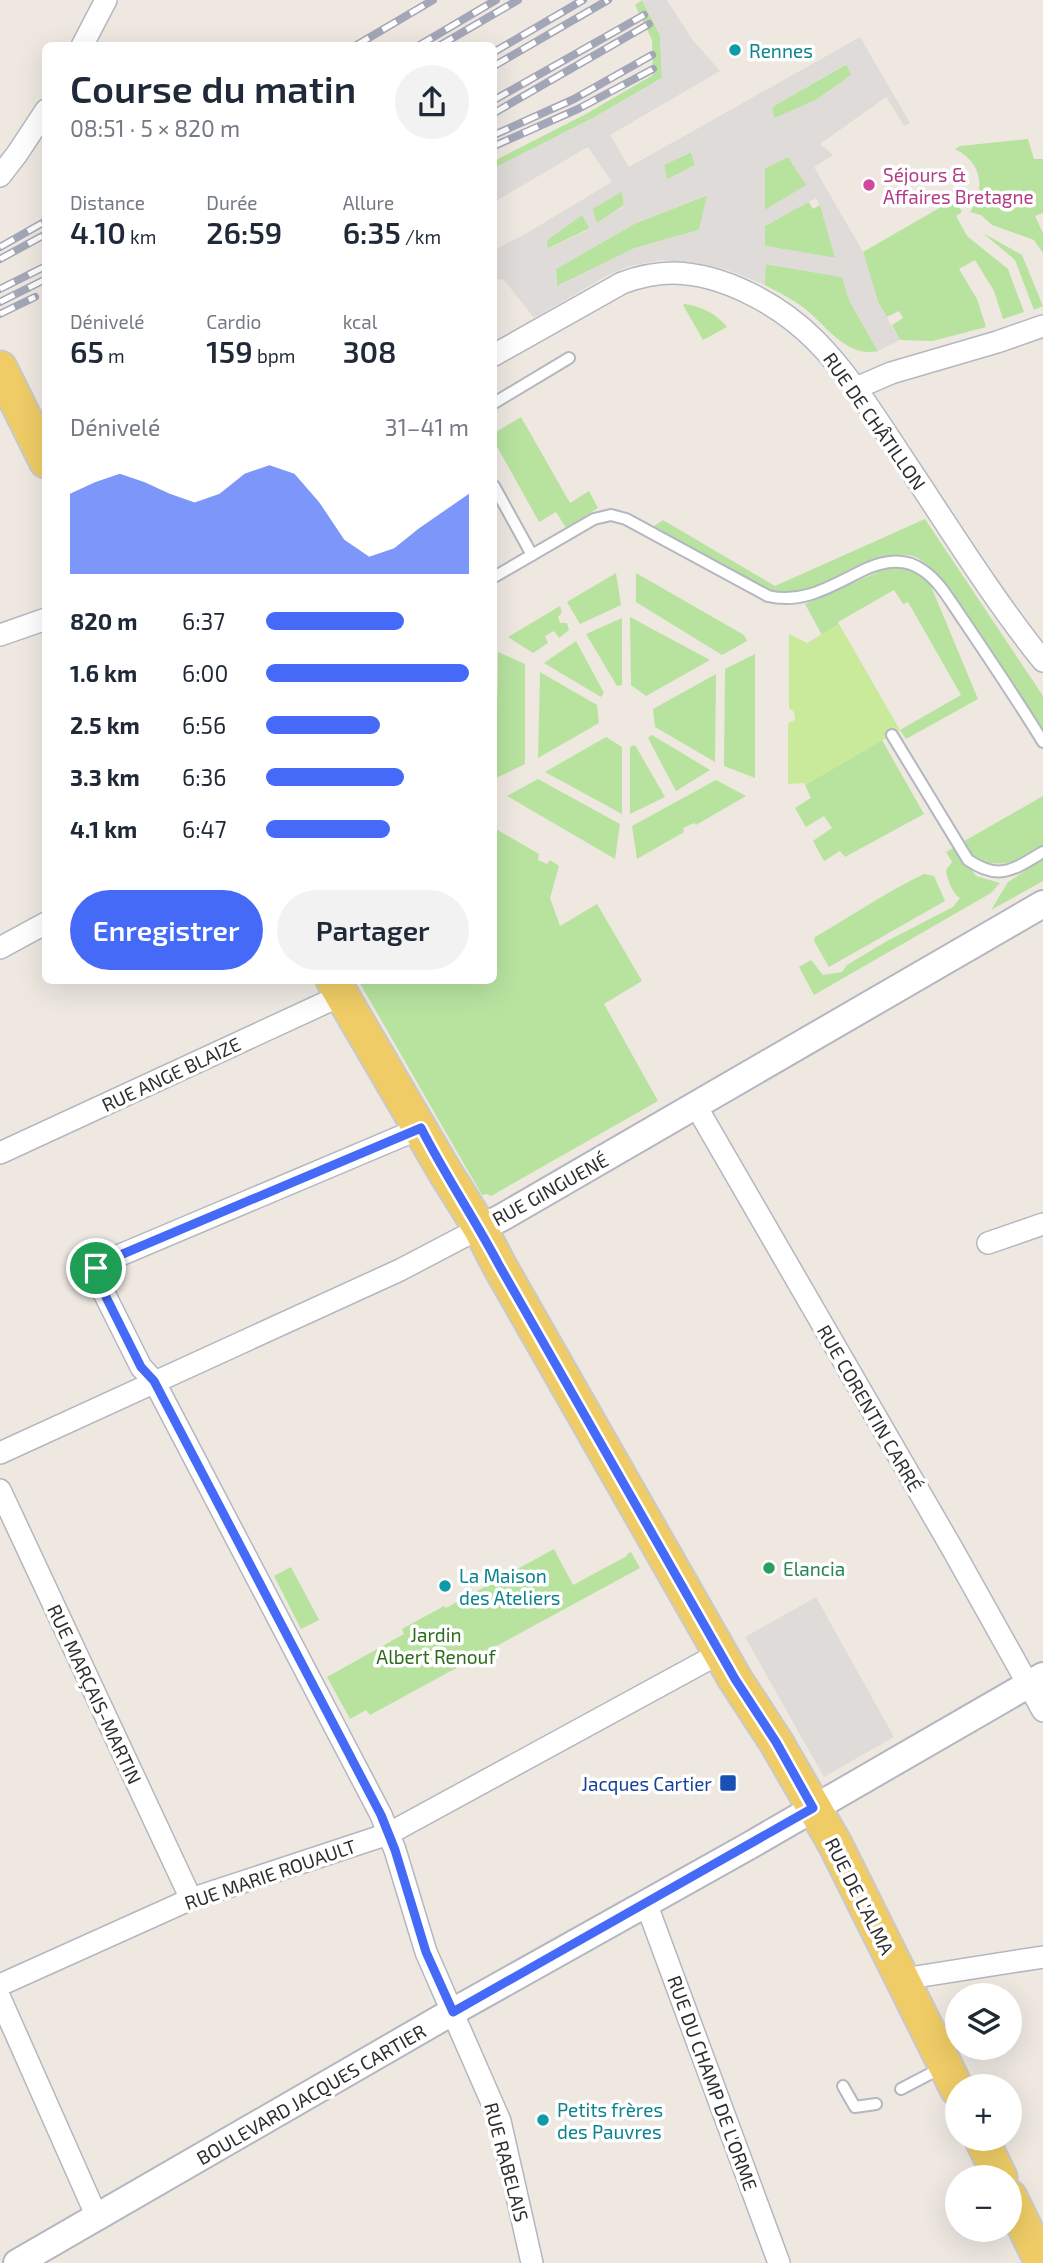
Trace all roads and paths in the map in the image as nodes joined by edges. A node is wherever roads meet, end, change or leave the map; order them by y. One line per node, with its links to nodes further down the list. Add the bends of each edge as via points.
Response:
1 (106, 0): 2 (street)
2 (84, 42)
3 (42, 116): 4 (street)
4 (0, 176)
5 (1043, 326): 9 (street)
6 (497, 353): 9 (street, RUE DE CHÂTILLON, via 622,283 674,273 695,275 741,290 777,309 814,338)
7 (569, 358): 10 (lane)
8 (0, 368): 11 (main road)
9 (854, 389): 17 (street, RUE DE CHÂTILLON)
10 (497, 402)
11 (42, 453)
12 (497, 491): 13 (lane)
13 (532, 555): 14 (lane); 19 (lane, via 594,519 611,515 780,599 813,594 892,561 908,563 925,571 941,587)
14 (497, 575)
15 (42, 620): 16 (street)
16 (0, 635)
17 (1043, 661)
18 (892, 735): 20 (lane, via 968,860 993,873 1005,872)
19 (1043, 742)
20 (1043, 852)
21 (1043, 904): 25 (street, RUE GINGUENÉ)
22 (42, 924): 23 (street)
23 (0, 948)
24 (338, 988): 26 (main road, RUE DE L'ALMA); 27 (street, RUE ANGE BLAIZE)
25 (696, 1106): 29 (street, RUE GINGUENÉ); 35 (street, RUE CORENTIN CARRÉ, via 953,1550)
26 (421, 1128): 29 (main road, RUE DE L'ALMA); 31 (street, RUE RABELAIS, via 99,1264 95,1275 141,1367)
27 (0, 1153)
28 (1043, 1224): 30 (street)
29 (480, 1228): 31 (street, RUE GINGUENÉ, via 400,1270); 34 (main road, RUE DE L'ALMA)
30 (988, 1243)
31 (154, 1381): 32 (street, RUE GINGUENÉ); 38 (street, RUE RABELAIS)
32 (0, 1453)
33 (0, 1490): 39 (street, RUE MARÇAIS-MARTIN)
34 (720, 1653): 37 (main road, RUE DE L'ALMA); 38 (street, RUE MARIE ROUAULT)
35 (1035, 1680): 36 (street, RUE CORENTIN CARRÉ); 37 (street, BOULEVARD JACQUES CARTIER)
36 (1043, 1711)
37 (813, 1808): 40 (street, BOULEVARD JACQUES CARTIER); 42 (main road, RUE DE L'ALMA)
38 (388, 1834): 39 (street, RUE MARIE ROUAULT); 45 (street, RUE RABELAIS, via 426,1952)
39 (191, 1899): 43 (street, RUE MARIE ROUAULT)
40 (646, 1903): 45 (street, BOULEVARD JACQUES CARTIER); 55 (street, RUE DU CHAMP DE L'ORME)
41 (1043, 1957): 42 (street)
42 (903, 1979): 46 (main road, RUE DE L'ALMA)
43 (0, 1985)
44 (0, 1998): 51 (street)
45 (453, 2012): 51 (street, BOULEVARD JACQUES CARTIER); 54 (street, RUE RABELAIS, via 500,2122)
46 (950, 2074)
47 (945, 2080): 49 (lane)
48 (844, 2086): 50 (lane, via 855,2107)
49 (901, 2089)
50 (876, 2104)
51 (97, 2217): 53 (street, BOULEVARD JACQUES CARTIER)
52 (1022, 2222): 56 (main road)
53 (17, 2263)
54 (533, 2263)
55 (779, 2263)
56 (1042, 2263)

